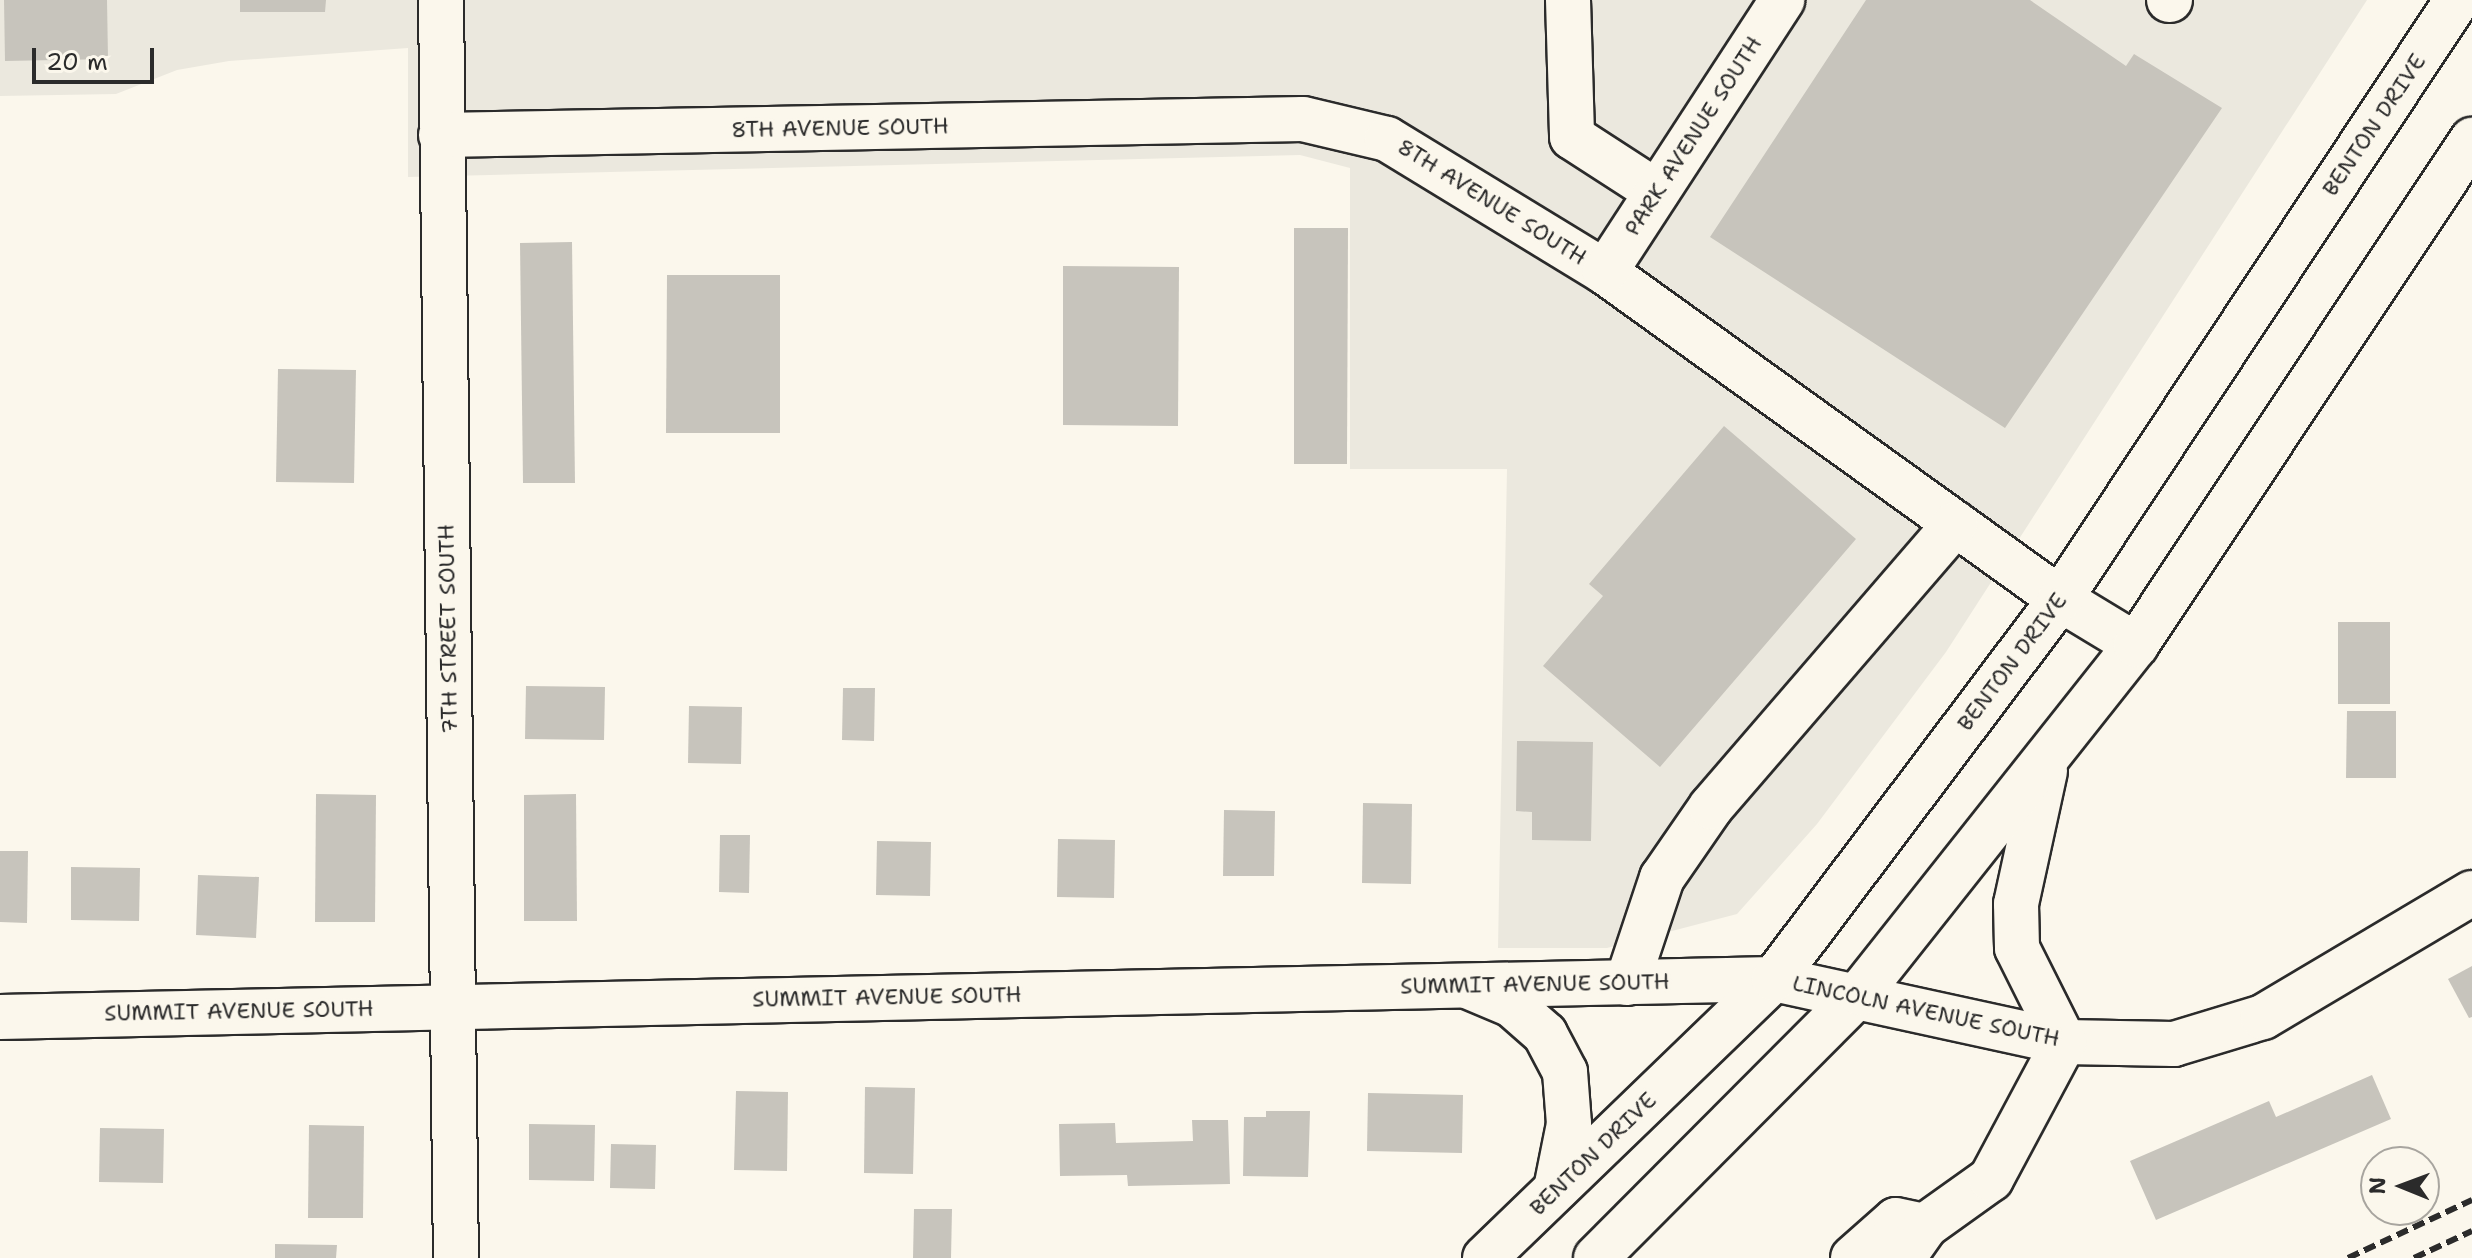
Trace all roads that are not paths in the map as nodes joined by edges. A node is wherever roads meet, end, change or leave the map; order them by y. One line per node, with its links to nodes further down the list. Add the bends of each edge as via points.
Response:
1 (441, 0): 5 (street, 7TH STREET SOUTH)
2 (1568, 0): 7 (street, via 1572,137)
3 (1782, 0): 7 (street, PARK AVENUE SOUTH)
4 (2453, 9): 10 (street, BENTON DRIVE)
5 (441, 135): 8 (street, 8TH AVENUE SOUTH, via 1303,119 1387,139); 18 (street, 7TH STREET SOUTH)
6 (2472, 140): 11 (street)
7 (1657, 192): 8 (street, PARK AVENUE SOUTH)
8 (1605, 272): 9 (street, 8TH AVENUE SOUTH)
9 (1955, 524): 10 (street, 8TH AVENUE SOUTH); 15 (street, via 1711,807 1662,878)
10 (2060, 599): 11 (street, 8TH AVENUE SOUTH); 14 (street, BENTON DRIVE)
11 (2136, 645): 12 (street)
12 (2049, 756): 17 (street); 20 (street, via 2018,892 2017,948)
13 (2472, 893): 20 (street, LINCOLN AVENUE SOUTH, via 2263,1017 2174,1044)
14 (1774, 979): 15 (street, SUMMIT AVENUE SOUTH); 17 (street, LINCOLN AVENUE SOUTH); 21 (street, BENTON DRIVE)
15 (1627, 983): 16 (street, SUMMIT AVENUE SOUTH)
16 (1467, 986): 18 (street, SUMMIT AVENUE SOUTH); 21 (street, via 1512,1005 1534,1024 1565,1072 1569,1124)
17 (1860, 993): 20 (street, LINCOLN AVENUE SOUTH); 25 (street)
18 (453, 1006): 19 (street, SUMMIT AVENUE SOUTH); 23 (street, 7TH STREET SOUTH)
19 (0, 1017)
20 (2064, 1042): 22 (street, via 1991,1179)
21 (1556, 1189): 24 (street, BENTON DRIVE)
22 (1914, 1242): 26 (street, via 1896,1220)
23 (456, 1258)
24 (1485, 1258)
25 (1596, 1258)
26 (1853, 1258)

